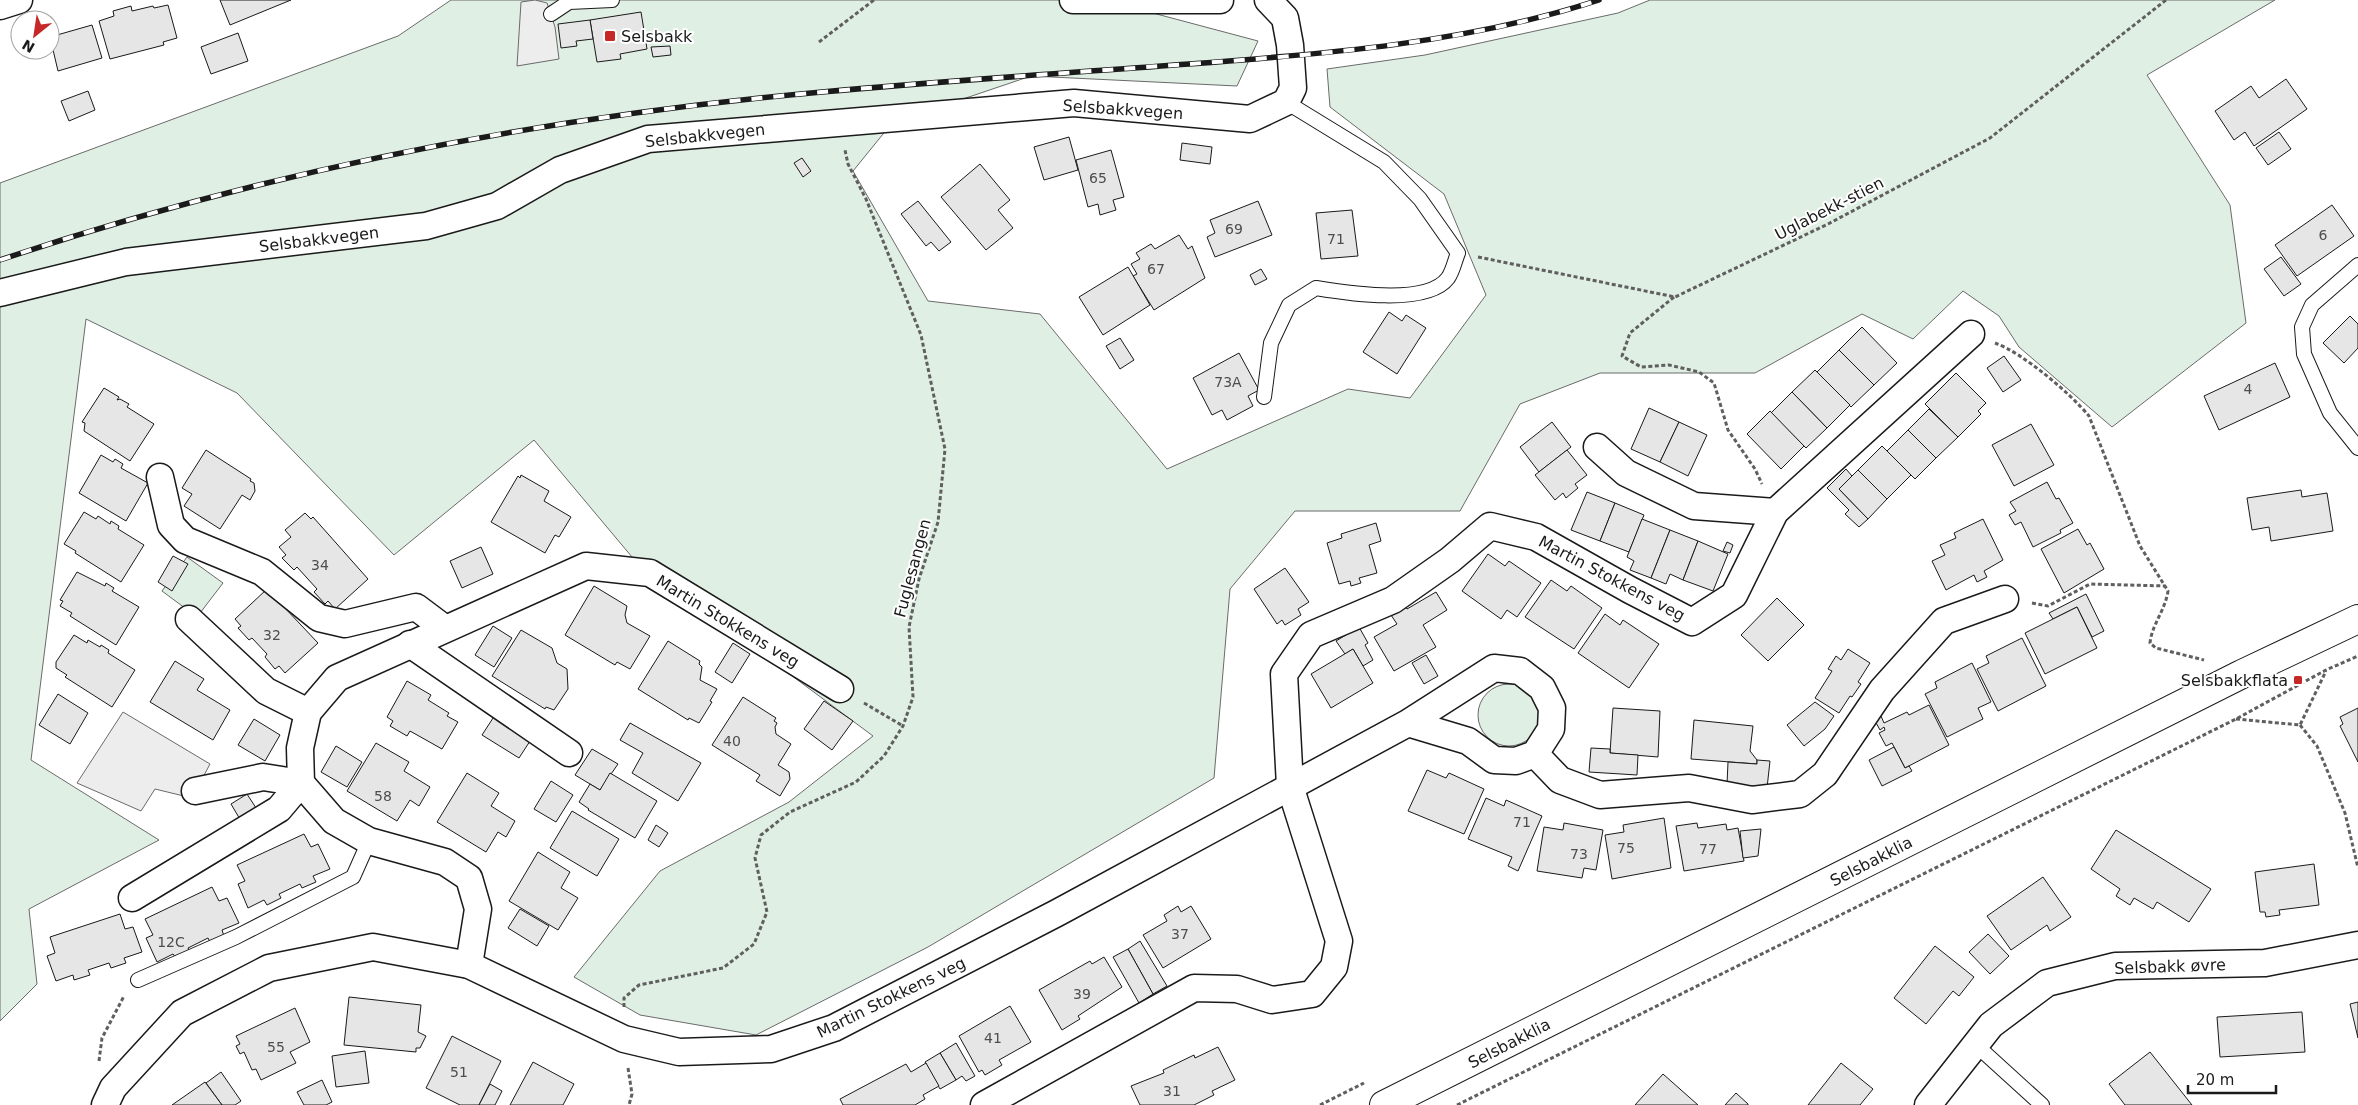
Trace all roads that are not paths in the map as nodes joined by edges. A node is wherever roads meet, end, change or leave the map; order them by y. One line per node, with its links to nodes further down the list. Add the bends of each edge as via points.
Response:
1 (19, 0): 6 (street)
2 (612, 0): 7 (lane, via 569,2)
3 (1073, 0): 4 (street)
4 (1220, 0)
5 (1268, 0): 8 (street, via 1285,18 1290,45 1293,88)
6 (0, 6)
7 (551, 14)
8 (1286, 102): 10 (street, Selsbakkvegen, via 1250,120 1074,103 648,138 560,170 497,206 426,226 126,262); 12 (lane, via 1384,162 1420,199 1458,252 1447,279 1425,292 1369,296 1316,288 1289,305 1271,342)
9 (2358, 265): 14 (lane, via 2312,305 2302,327 2304,354 2330,413)
10 (0, 293)
11 (1971, 334): 16 (street, Martin Stokkens veg)
12 (1264, 397)
13 (1598, 448): 16 (street, via 1626,473 1694,506)
14 (2358, 448)
15 (160, 477): 20 (street, via 172,525 185,540 262,572 319,618 346,624 416,607)
16 (1775, 512): 28 (street, Martin Stokkens veg, via 1734,595 1692,622 1536,537 1490,526 1450,560 1393,600 1311,635 1284,674)
17 (2005, 599): 26 (street, via 1944,622 1882,690 1825,774 1800,794 1752,800 1689,788 1600,795 1560,780)
18 (189, 619): 23 (street, via 266,691)
19 (2358, 619): 38 (street, Selsbakklia, via 2242,674)
20 (444, 628): 21 (street, Martin Stokkens veg); 22 (street, Martin Stokkens veg, via 586,566 650,573)
21 (410, 644): 23 (street, Martin Stokkens veg, via 336,678); 25 (street)
22 (840, 689)
23 (308, 712): 27 (street, Martin Stokkens veg, via 300,748)
24 (1408, 723): 26 (street, via 1468,741 1494,760 1516,761); 26 (street, Martin Stokkens veg, via 1494,668 1520,671 1542,688 1552,708 1550,729); 28 (street, Martin Stokkens veg)
25 (569, 753)
26 (1535, 754)
27 (301, 783): 29 (street, via 263,777); 30 (street, via 334,821); 31 (street, via 279,809)
28 (1290, 786): 33 (street, Martin Stokkens veg, via 1057,913 834,1028 771,1049 679,1052 624,1039); 37 (street, Martin Stokkens veg, via 1339,940 1334,967 1312,994 1272,1000 1237,989 1194,988)
29 (195, 791)
30 (369, 841): 33 (street, via 445,862 469,878 478,909); 34 (lane, via 353,877 236,937)
31 (132, 898)
32 (2358, 944): 35 (street, Selsbakk øvre, via 2265,963 2115,966 2047,983 1991,1025)
33 (469, 965): 36 (street, Martin Stokkens veg, via 373,947 269,968 182,1013)
34 (138, 980)
35 (1976, 1045): 39 (street, Selsbakk øvre); 40 (lane)
36 (109, 1096)
37 (984, 1105)
38 (1384, 1105)
39 (1928, 1105)
40 (2042, 1105)

